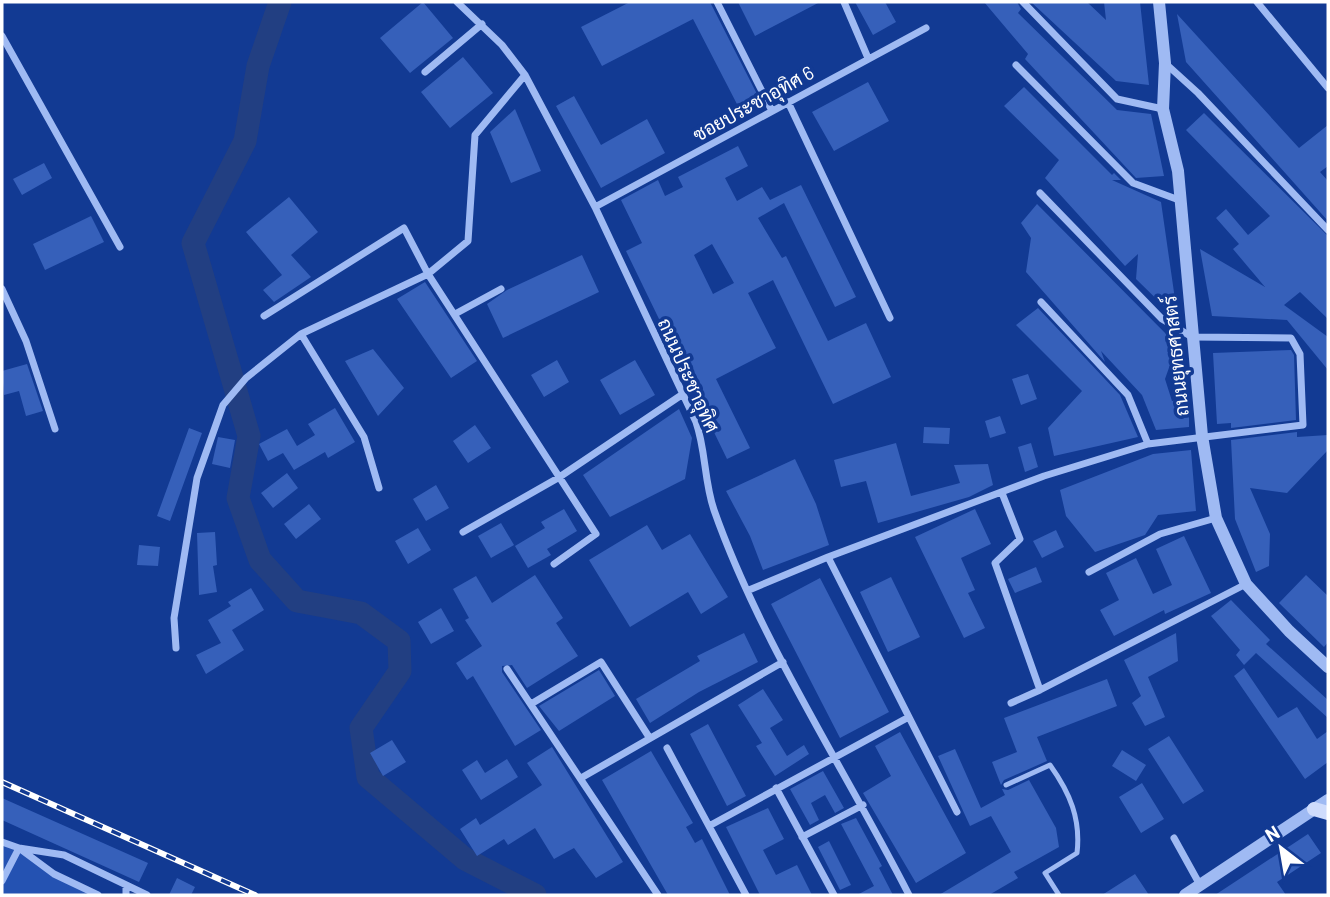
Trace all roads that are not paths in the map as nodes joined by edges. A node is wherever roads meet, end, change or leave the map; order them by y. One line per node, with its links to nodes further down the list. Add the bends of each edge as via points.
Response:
1 (457, 2): 7 (street, ถนนประชาอุทิศ)
2 (717, 2): 18 (street)
3 (844, 2): 10 (street)
4 (1023, 2): 17 (street, via 1117,99)
5 (1159, 2): 11 (street, ถนนยุทธศาสตร์)
6 (1256, 2): 15 (street)
7 (482, 24): 13 (street); 14 (street, ถนนประชาอุทิศ)
8 (926, 28): 10 (street, ซอยประชาอุทิศ 6)
9 (2, 36): 23 (street)
10 (868, 58): 16 (street, ซอยประชาอุทิศ 6)
11 (1165, 63): 17 (street, ถนนยุทธศาสตร์); 22 (street)
12 (1016, 65): 20 (street, via 1133,183)
13 (425, 72)
14 (525, 75): 21 (street, ถนนประชาอุทิศ); 24 (street, via 475,135 468,241)
15 (1328, 89)
16 (789, 102): 18 (street, ซอยประชาอุทิศ 6); 30 (street)
17 (1163, 109): 20 (street, ถนนยุทธศาสตร์, via 1178,172)
18 (772, 111): 21 (street, ซอยประชาอุทิศ 6)
19 (1040, 193): 32 (street, via 1162,319)
20 (1179, 200): 32 (street, ถนนยุทธศาสตร์)
21 (595, 207): 33 (street, ถนนประชาอุทิศ)
22 (1328, 230)
23 (120, 247)
24 (428, 274): 28 (street); 29 (street, via 404,228); 31 (street)
25 (2, 289): 34 (street, via 26,341)
26 (501, 289): 28 (street)
27 (1041, 302): 36 (street, via 1128,395)
28 (456, 314): 37 (street)
29 (264, 316)
30 (890, 318)
31 (301, 334): 38 (street, via 364,437); 47 (street, via 246,378 223,405 197,478 174,618)
32 (1192, 337): 35 (street, ถนนยุทธศาสตร์); 35 (street, via 1291,338 1300,354 1303,425)
33 (683, 394): 37 (street); 46 (street, ถนนประชาอุทิศ, via 704,445 705,481 714,511)
34 (55, 429)
35 (1202, 436): 36 (street); 40 (street, ถนนยุทธศาสตร์)
36 (1148, 444): 39 (street)
37 (558, 478): 41 (street); 43 (street, via 596,534)
38 (379, 488)
39 (1002, 492): 42 (street); 51 (street, via 1020,539 995,563)
40 (1216, 518): 44 (street, via 1160,534); 45 (street, ถนนยุทธศาสตร์)
41 (463, 533)
42 (828, 557): 46 (street); 54 (street)
43 (554, 564)
44 (1089, 572)
45 (1246, 584): 49 (street, ถนนยุทธศาสตร์); 51 (street)
46 (749, 590): 48 (street, ถนนประชาอุทิศ)
47 (176, 648)
48 (783, 662): 55 (street); 57 (street, ถนนประชาอุทิศ)
49 (1328, 667)
50 (507, 669): 53 (street)
51 (1040, 690): 52 (street)
52 (1011, 703)
53 (531, 704): 55 (street, via 601,662); 58 (street)
54 (907, 718): 57 (street); 64 (street)
55 (649, 737): 58 (street)
56 (667, 748): 65 (street)
57 (834, 756): 60 (street); 62 (street, ถนนประชาอุทิศ)
58 (581, 778): 78 (street)
59 (1006, 785): 82 (lane, via 1050,765 1069,790 1080,831 1077,853 1045,873)
60 (776, 788): 65 (street); 66 (street)
61 (1328, 800): 63 (street)
62 (863, 805): 66 (street); 81 (street, ถนนประชาอุทิศ)
63 (1321, 811): 73 (street)
64 (957, 812)
65 (709, 826): 79 (street)
66 (803, 837): 80 (street)
67 (1174, 838): 73 (street)
68 (2, 842): 69 (street)
69 (19, 848): 70 (street); 71 (street); 72 (street)
70 (64, 855): 71 (street, via 54,863); 74 (street)
71 (54, 874): 75 (street)
72 (2, 881)
73 (1200, 884): 83 (street)
74 (126, 885): 76 (street); 77 (street)
75 (98, 895)
76 (126, 895)
77 (147, 895)
78 (658, 895)
79 (746, 895)
80 (834, 895)
81 (909, 895)
82 (1059, 895)
83 (1185, 895)

